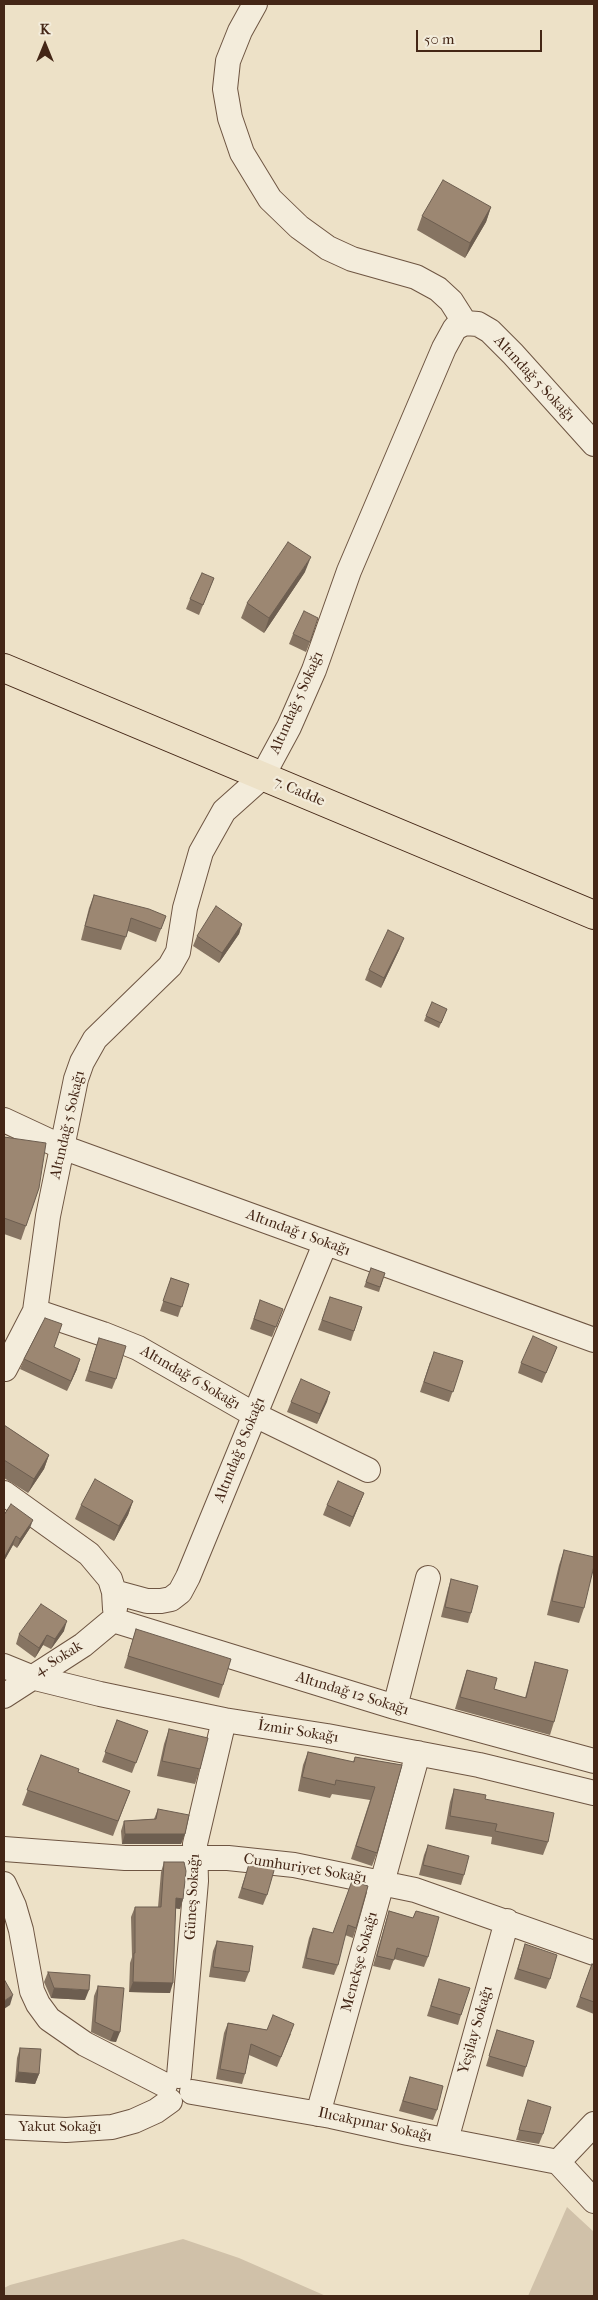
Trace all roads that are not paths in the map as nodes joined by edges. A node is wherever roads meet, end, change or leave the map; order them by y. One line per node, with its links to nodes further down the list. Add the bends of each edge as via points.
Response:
1 (255, 4): 2 (street, via 228,61 225,89 230,118 242,153 270,199 299,227 328,248 352,259 416,277 438,289 451,301)
2 (465, 324): 3 (street, Altındağ 5 Sokağı, via 478,324 490,331); 5 (street, Altındağ 5 Sokağı, via 455,328 444,348 349,571 314,670)
3 (594, 444)
4 (4, 668): 5 (main road, 7. Cadde)
5 (262, 777): 6 (main road, 7. Cadde); 8 (street, Altındağ 5 Sokağı, via 224,812 201,852 185,908 178,952 170,966 95,1039 88,1050 76,1079)
6 (594, 915)
7 (4, 1120): 8 (street, Altındağ 1 Sokağı)
8 (62, 1146): 9 (street, Altındağ 1 Sokağı); 10 (street, Altındağ 5 Sokağı, via 48,1216)
9 (326, 1244): 11 (street, Altındağ 1 Sokağı); 13 (street, Altındağ 8 Sokağı)
10 (35, 1311): 12 (street, Altındağ 5 Sokağı); 13 (street, Altındağ 6 Sokağı, via 138,1348)
11 (594, 1340)
12 (6, 1369)
13 (255, 1415): 14 (street, Altındağ 6 Sokağı); 17 (street, Altındağ 8 Sokağı, via 180,1592 171,1599 147,1601)
14 (368, 1470)
15 (4, 1492): 17 (street, via 89,1554 110,1578)
16 (428, 1578): 22 (street)
17 (114, 1592): 18 (street)
18 (113, 1620): 20 (street, 4. Sokak, via 90,1640); 22 (street, Altındağ 12 Sokağı)
19 (4, 1666): 20 (street, İzmir Sokağı)
20 (31, 1677): 21 (street, 4. Sokak); 23 (street, İzmir Sokağı)
21 (4, 1696)
22 (395, 1707): 25 (street, Altındağ 12 Sokağı)
23 (224, 1720): 24 (street, İzmir Sokağı); 28 (street, Güneş Sokağı, via 197,1831)
24 (418, 1753): 26 (street, İzmir Sokağı); 29 (street, Menekşe Sokağı)
25 (594, 1761)
26 (594, 1793)
27 (4, 1849): 28 (street, Cumhuriyet Sokağı, via 125,1858)
28 (195, 1859): 29 (street, Cumhuriyet Sokağı, via 264,1861); 33 (street, Güneş Sokağı, via 196,1881)
29 (382, 1882): 31 (street, Cumhuriyet Sokağı); 34 (street, Menekşe Sokağı)
30 (4, 1884): 33 (street, Ilıcakpınar Sokağı, via 21,1930 32,1991 49,2020 85,2044)
31 (507, 1921): 32 (street, Cumhuriyet Sokağı); 37 (street, Yeşilay Sokağı)
32 (594, 1953)
33 (176, 2088): 34 (street, Ilıcakpınar Sokağı); 36 (street, Yakut Sokağı, via 149,2114 112,2127 66,2130)
34 (318, 2114): 37 (street, Ilıcakpınar Sokağı)
35 (594, 2124): 38 (street)
36 (4, 2127)
37 (446, 2140): 38 (street, Ilıcakpınar Sokağı)
38 (558, 2162): 39 (street)
39 (594, 2201)

